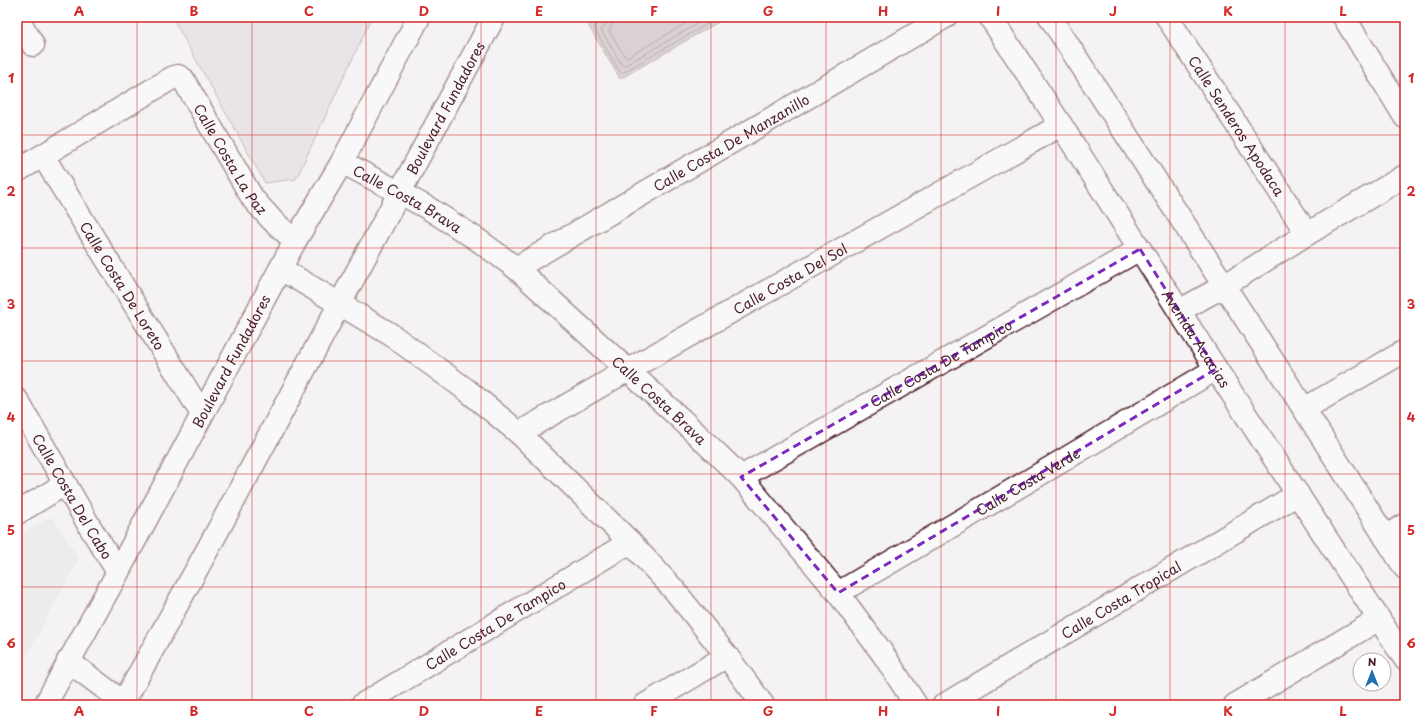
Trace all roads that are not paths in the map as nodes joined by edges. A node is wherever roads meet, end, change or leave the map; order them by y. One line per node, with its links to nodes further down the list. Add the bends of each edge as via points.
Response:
1 (17, 17): 9 (street)
2 (419, 17): 13 (street, Boulevard Fundadores)
3 (494, 17): 16 (street, Boulevard Fundadores)
4 (945, 17): 20 (street, Calle Costa De Manzanillo)
5 (990, 17): 11 (street, Avenida Acacias)
6 (1050, 17): 22 (street)
7 (1167, 17): 17 (street, Calle Senderos Apodaca)
8 (1344, 17): 10 (street)
9 (33, 45)
10 (1405, 117)
11 (1061, 124): 19 (street, Avenida Acacias); 27 (street, Calle Costa Del Sol)
12 (43, 156): 14 (street); 18 (street, Calle Costa La Paz, via 178,76 183,79 253,199); 30 (street, Calle Costa De Loreto)
13 (342, 162): 16 (street, Calle Costa Brava); 18 (street, Boulevard Fundadores)
14 (17, 171)
15 (1405, 176): 17 (street)
16 (400, 193): 20 (street, Calle Costa Brava, via 478,240); 23 (street, Boulevard Fundadores)
17 (1307, 234): 22 (street)
18 (295, 241): 21 (street, Boulevard Fundadores)
19 (1140, 249): 24 (street, Avenida Acacias); 32 (street, Calle Costa De Tampico)
20 (516, 268): 27 (street, Calle Costa Brava)
21 (281, 269): 23 (street); 30 (street, Boulevard Fundadores)
22 (1224, 286): 24 (street); 29 (street)
23 (340, 304): 31 (street, via 390,334 468,391); 46 (street, Boulevard Fundadores)
24 (1179, 311): 26 (street, Avenida Acacias)
25 (1405, 351): 29 (street)
26 (1216, 369): 34 (street, Avenida Acacias); 41 (street, Calle Costa Verde)
27 (628, 370): 31 (street, Calle Costa Del Sol); 32 (street, Calle Costa Brava)
28 (17, 400): 33 (street, Calle Costa Del Cabo)
29 (1304, 408): 37 (street)
30 (202, 414): 40 (street, Boulevard Fundadores)
31 (519, 433): 38 (street)
32 (741, 478): 41 (street, Calle Costa Brava)
33 (66, 484): 35 (street); 40 (street, Calle Costa Del Cabo)
34 (1298, 494): 42 (street, Avenida Acacias); 52 (street, Calle Costa Tropical)
35 (17, 513)
36 (1405, 525): 37 (street)
37 (1384, 537): 39 (street)
38 (630, 542): 43 (street); 48 (street, Calle Costa De Tampico)
39 (1405, 568)
40 (118, 572): 45 (street, Boulevard Fundadores)
41 (838, 593): 51 (street, Calle Costa Brava, via 883,654)
42 (1379, 619): 44 (street, Avenida Acacias); 53 (street)
43 (727, 656): 49 (street); 50 (street)
44 (1405, 659)
45 (68, 661): 46 (street); 47 (street, Boulevard Fundadores)
46 (125, 704)
47 (44, 705)
48 (362, 705)
49 (645, 705)
50 (763, 705)
51 (916, 705)
52 (944, 705)
53 (1235, 705)

